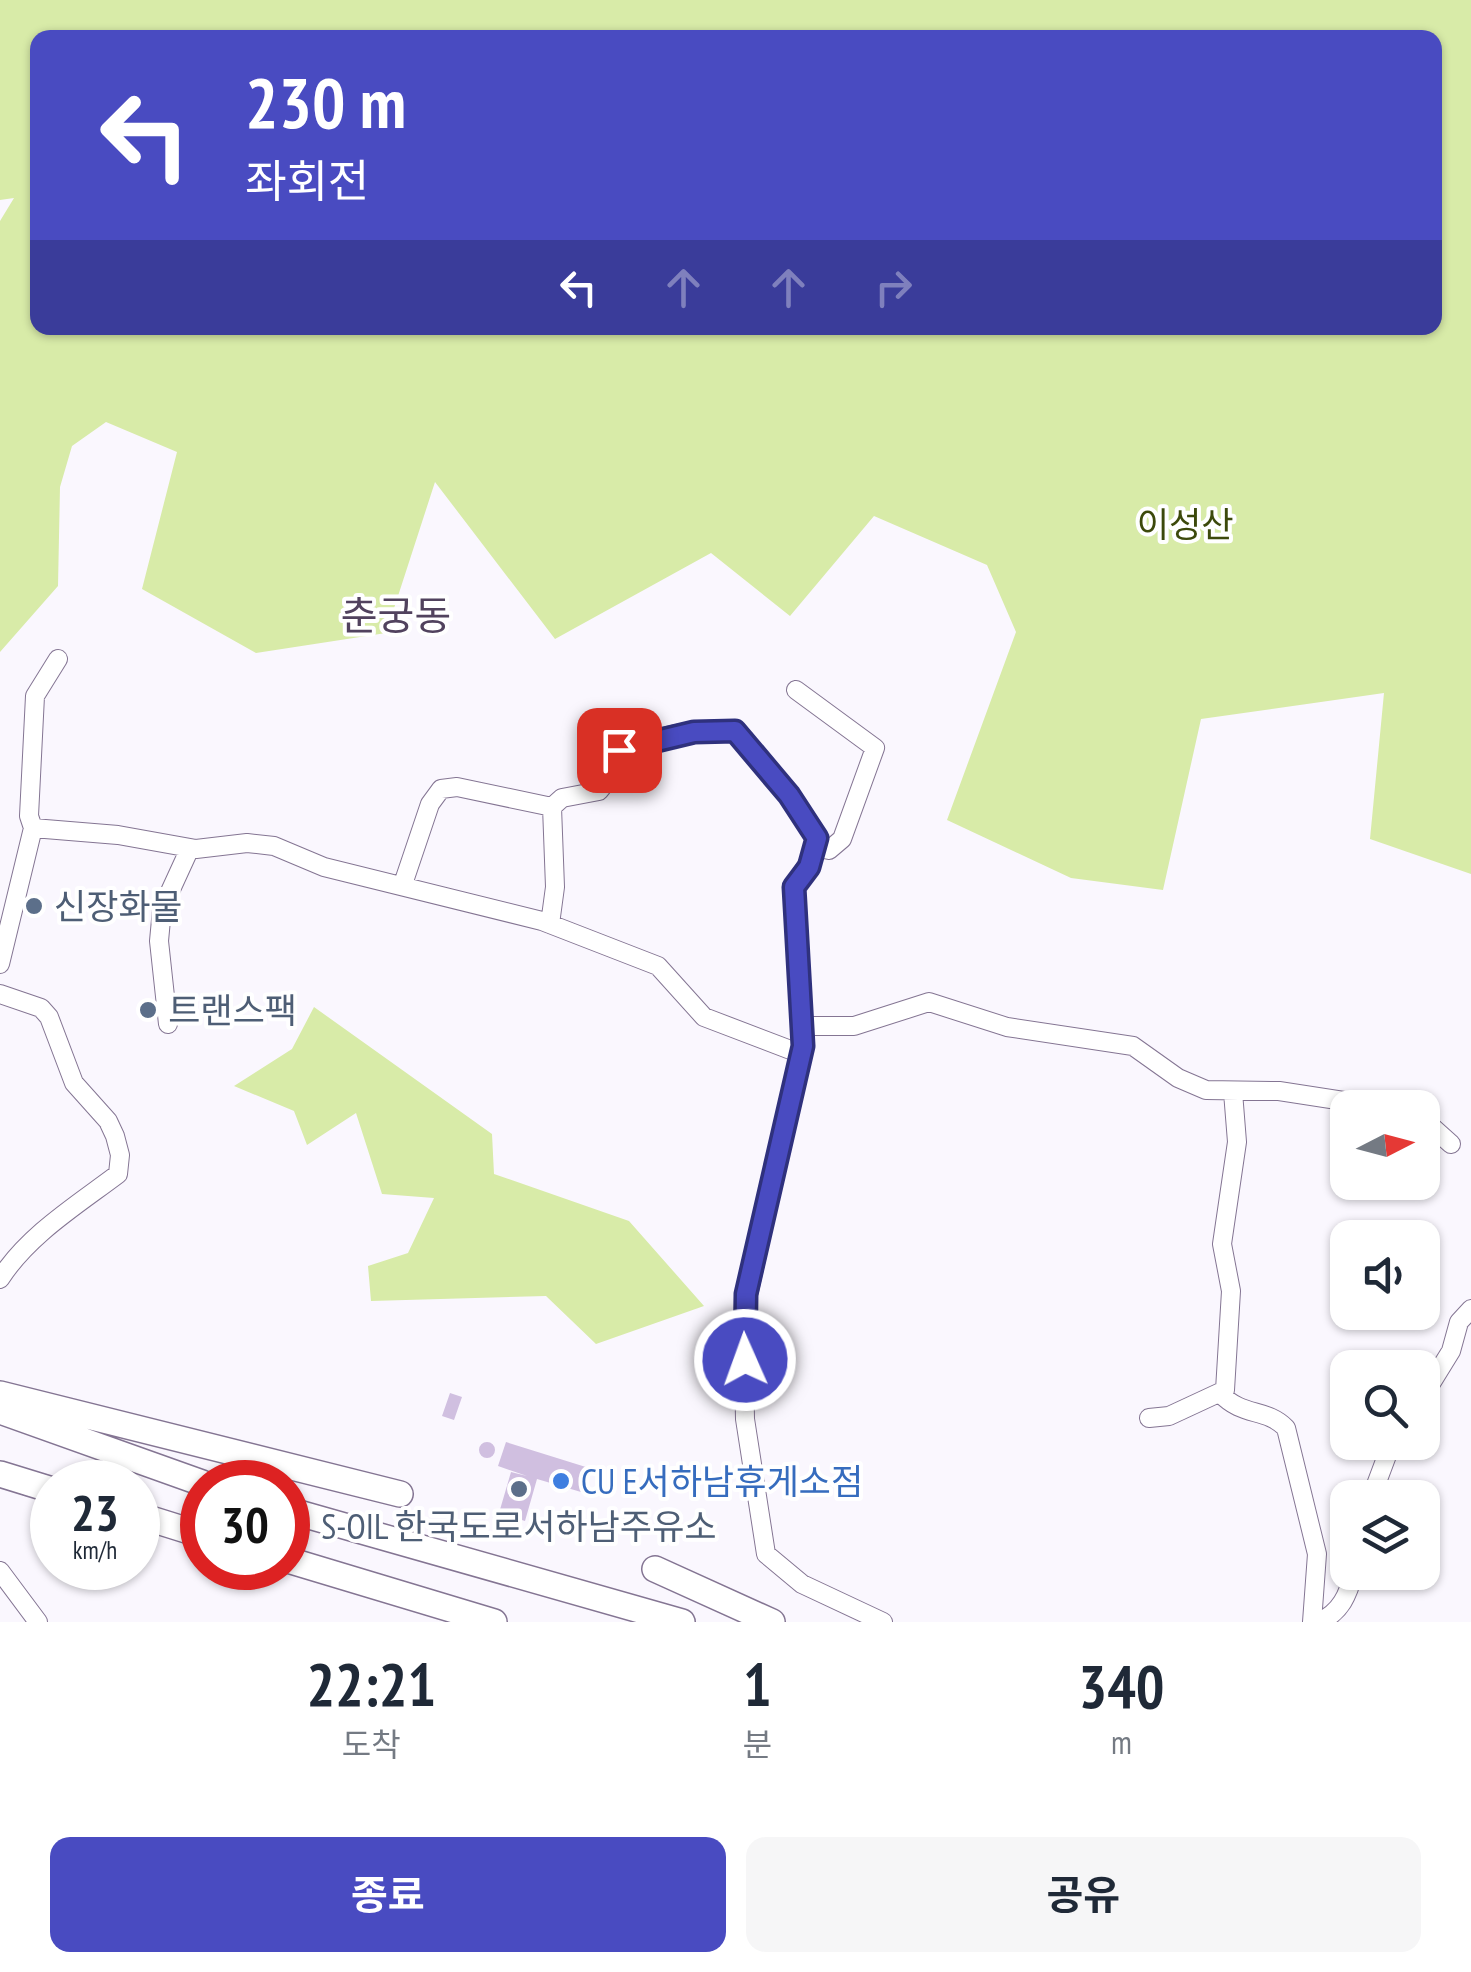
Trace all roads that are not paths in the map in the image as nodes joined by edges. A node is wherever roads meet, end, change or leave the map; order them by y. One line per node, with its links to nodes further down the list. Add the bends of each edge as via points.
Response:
1 (58, 660): 4 (street, via 35,696)
2 (796, 690): 6 (street, via 876,748 842,838 828,850)
3 (552, 807): 6 (street, via 562,798 600,791 619,750 666,736 735,731 806,818); 7 (street, via 441,789); 8 (street)
4 (33, 828): 5 (street); 9 (street)
5 (190, 848): 7 (street, via 274,846 324,867); 11 (street, via 162,909)
6 (818, 848): 12 (street, via 794,887)
7 (403, 884): 8 (street)
8 (550, 924): 13 (street, via 658,966 704,1017)
9 (0, 964)
10 (0, 994): 18 (street, via 49,1017 74,1082 108,1121 120,1155 118,1174 55,1221)
11 (168, 1024)
12 (803, 1026): 13 (street); 14 (street, via 854,1026 929,1002 1007,1027 1133,1046 1178,1078)
13 (802, 1054): 40 (street, via 743,1318 756,1515 766,1554 778,1568)
14 (1233, 1092): 15 (street); 21 (street, via 1237,1142 1222,1244 1230,1352)
15 (1330, 1099)
16 (1440, 1134): 17 (street)
17 (1451, 1144)
18 (0, 1279)
19 (1471, 1309): 20 (street)
20 (1440, 1369)
21 (1220, 1393): 24 (street); 41 (street, via 1236,1410 1274,1416 1286,1428 1316,1554)
22 (0, 1394): 28 (highway)
23 (0, 1411): 26 (highway)
24 (1149, 1418)
25 (0, 1474): 27 (highway)
26 (180, 1475)
27 (30, 1483)
28 (400, 1494)
29 (310, 1517): 33 (highway)
30 (310, 1567): 36 (highway)
31 (654, 1569): 39 (highway)
32 (0, 1571): 35 (street)
33 (498, 1573): 37 (highway); 38 (highway)
34 (1350, 1590): 41 (street, via 1332,1616)
35 (38, 1622)
36 (494, 1622)
37 (627, 1622)
38 (682, 1622)
39 (772, 1622)
40 (882, 1622)
41 (1316, 1622)

